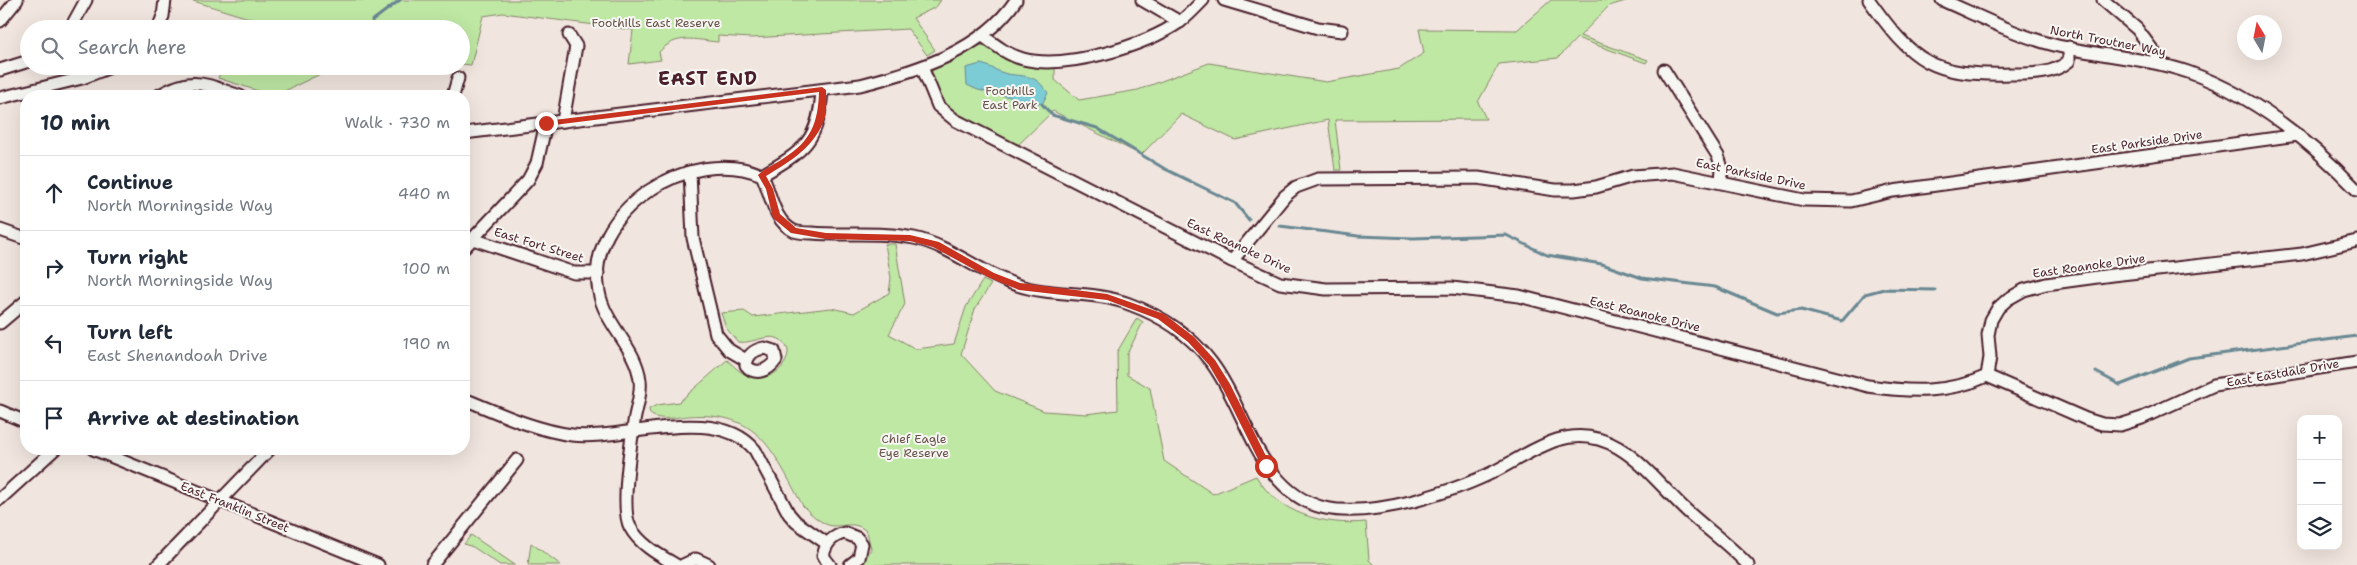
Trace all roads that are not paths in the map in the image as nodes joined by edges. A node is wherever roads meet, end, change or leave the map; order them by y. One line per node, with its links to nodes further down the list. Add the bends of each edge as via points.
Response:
1 (17, 0): 13 (street)
2 (86, 0): 11 (street)
3 (165, 0): 12 (street)
4 (1016, 0): 17 (street, via 1004,18)
5 (1142, 0): 14 (street)
6 (1203, 0): 14 (street)
7 (1224, 0): 15 (street, via 1318,28)
8 (1868, 0): 18 (street, via 1909,50 1932,64 1960,73 2038,74 2054,71 2069,62)
9 (1942, 0): 18 (street, North Troutner Way, via 2040,41)
10 (2104, 0): 20 (street, via 2145,38)
11 (75, 20)
12 (161, 20)
13 (0, 21)
14 (1180, 22): 17 (street, via 1152,37 1104,53 1052,61 1013,55)
15 (1342, 31)
16 (569, 36): 33 (street, via 576,46)
17 (983, 36): 21 (street)
18 (2069, 47): 20 (street, North Troutner Way)
19 (20, 64): 22 (street)
20 (2163, 64): 36 (street, North Troutner Way, via 2238,96)
21 (922, 68): 30 (street, via 868,83); 46 (street, East Roanoke Drive, via 938,106 956,120)
22 (0, 70)
23 (1664, 70): 39 (street, via 1718,156 1722,168)
24 (90, 75): 26 (street)
25 (458, 78): 29 (street)
26 (33, 90)
27 (167, 90): 28 (street, via 185,81)
28 (222, 90)
29 (455, 90)
30 (822, 90): 33 (street); 38 (street, via 822,115 812,138 789,159)
31 (20, 93): 32 (street)
32 (0, 98)
33 (563, 121): 34 (street)
34 (546, 123): 35 (street); 43 (street, via 534,171)
35 (470, 132)
36 (2298, 135): 39 (street, East Parkside Drive, via 1893,191 1851,201 1804,200); 40 (street, North Troutner Way)
37 (690, 172): 38 (street, via 736,166 750,168); 47 (street, via 654,187 625,210 606,237); 50 (street, via 693,238 716,334 729,350)
38 (762, 175): 72 (street, via 770,189 776,216 794,231 826,236 910,238 936,244 991,275 1019,286 1107,297 1161,316 1191,339 1212,362 1266,466 1282,486 1323,508 1350,511 1390,506 1486,476 1547,442 1566,436 1588,436 1616,445 1640,461 1700,524)
39 (1721, 182): 46 (street, East Parkside Drive, via 1654,173 1596,187 1555,190 1478,178 1318,180 1296,187 1285,196)
40 (2357, 190)
41 (0, 230): 42 (street)
42 (20, 237)
43 (473, 239): 45 (street); 47 (street, East Fort Street, via 574,273)
44 (2357, 241): 52 (street, East Roanoke Drive, via 2293,255 2112,275 2024,290 2008,299 1991,320)
45 (470, 242)
46 (1232, 261): 52 (street, East Roanoke Drive, via 1280,283 1302,287 1452,288 1519,296 1868,386 1908,390 1954,389)
47 (598, 273): 56 (street, via 603,306 632,355 639,374)
48 (20, 306): 49 (street)
49 (0, 323)
50 (746, 360)
51 (2357, 362): 52 (street, East Eastdale Drive, via 2228,382 2120,425 2086,420)
52 (1987, 376)
53 (470, 401): 56 (street, via 569,436)
54 (0, 411): 55 (street)
55 (20, 419)
56 (633, 432): 63 (street, via 704,426 740,438 759,456 789,514); 67 (street, via 626,497 628,526 645,547)
57 (48, 455): 61 (street)
58 (108, 455): 62 (street, East Franklin Street)
59 (264, 455): 62 (street)
60 (517, 460): 66 (street)
61 (0, 499)
62 (220, 501): 64 (street); 65 (street, East Franklin Street)
63 (826, 543): 70 (street, via 823,556); 71 (street, via 832,537 847,533 859,538 862,551)
64 (158, 565)
65 (378, 565)
66 (432, 565)
67 (676, 565)
68 (683, 565): 69 (street, via 699,559)
69 (709, 565)
70 (830, 565)
71 (850, 565)
72 (1748, 565)

